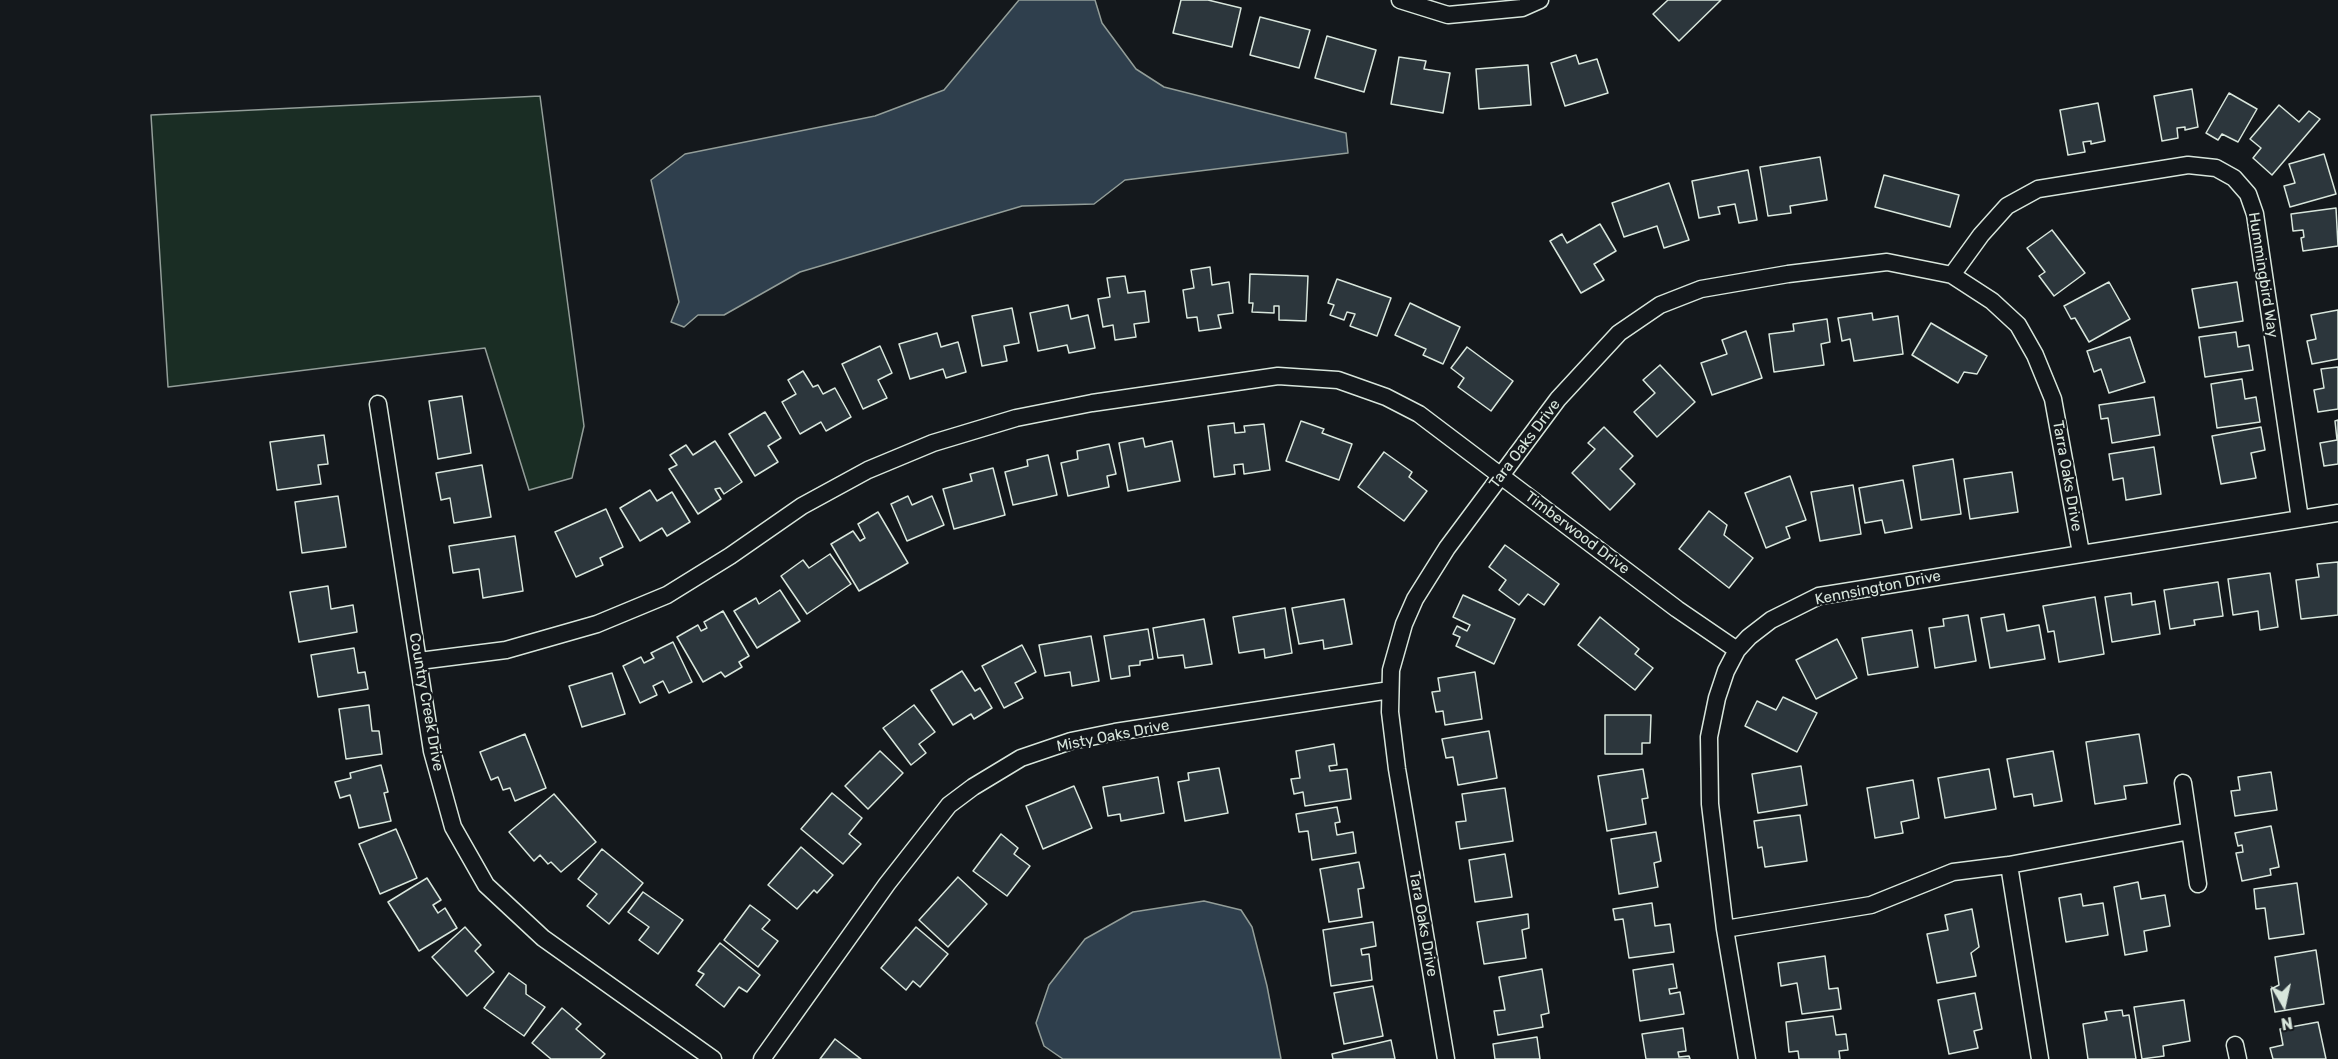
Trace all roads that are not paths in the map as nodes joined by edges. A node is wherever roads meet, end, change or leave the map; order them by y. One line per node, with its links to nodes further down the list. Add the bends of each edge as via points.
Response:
1 (1400, 0): 2 (street, via 1448,15 1522,8)
2 (1540, 0)
3 (1952, 275): 4 (street, Tara Oaks Drive, via 1992,301 2018,325); 6 (street, Tara Oaks Drive, via 1887,262 1701,289 1660,305 1619,333 1558,399); 8 (street, Hummingbird Way, via 2007,206 2038,189 2188,165 2216,168 2234,178 2248,194 2255,214)
4 (2053, 399): 9 (street, Tarra Oaks Drive)
5 (378, 404): 11 (street, Country Creek Drive)
6 (1501, 476): 10 (street, Timberwood Drive); 11 (street, Timberwood Drive, via 1419,414 1338,380 1278,376 1171,390 1016,418 933,443 868,470 802,506 667,595 597,624 506,650); 12 (street, Tara Oaks Drive, via 1415,599 1391,669)
7 (2338, 513): 8 (street, Kennsington Drive)
8 (2300, 519): 9 (street, Kennsington Drive)
9 (2081, 553): 10 (street, Kennsington Drive, via 1819,596 1771,620)
10 (1737, 650): 17 (street, Kennsington Drive, via 1717,698 1708,737 1710,804)
11 (419, 661): 18 (street, Country Creek Drive, via 432,751 453,827 486,885 543,938)
12 (1390, 690): 19 (street, Misty Oaks Drive, via 1115,732 1071,741 1021,758 949,805 887,884); 20 (street, Tara Oaks Drive, via 1397,770)
13 (2183, 783): 14 (street)
14 (2190, 831): 15 (street); 16 (street)
15 (2009, 865): 17 (street, via 1953,872 1871,905); 22 (street)
16 (2199, 884)
17 (1725, 928): 21 (street, Kennsington Drive)
18 (713, 1059)
19 (762, 1059)
20 (1446, 1059)
21 (1747, 1059)
22 (2040, 1059)

